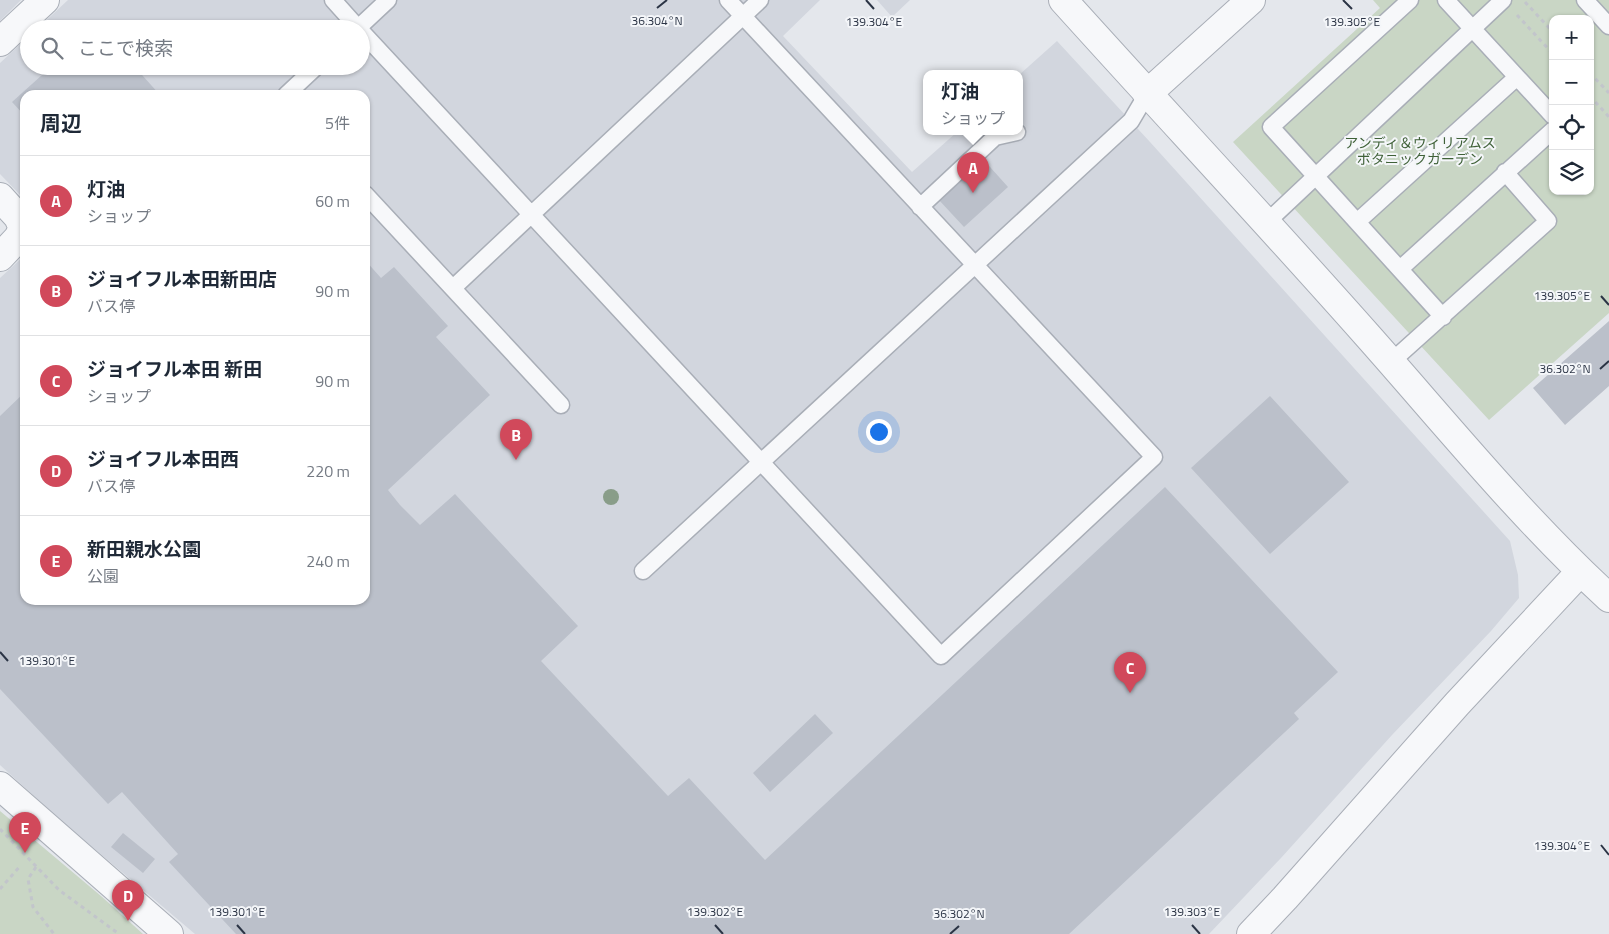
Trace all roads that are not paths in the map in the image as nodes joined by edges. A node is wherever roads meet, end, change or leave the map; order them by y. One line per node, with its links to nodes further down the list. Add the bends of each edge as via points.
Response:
1 (45, 0): 13 (street)
2 (333, 0): 14 (lane)
3 (388, 0): 15 (lane)
4 (728, 0): 12 (lane)
5 (760, 0): 12 (lane)
6 (1063, 0): 24 (street)
7 (1251, 0): 24 (street)
8 (1410, 0): 29 (lane, via 1271,127)
9 (1446, 0): 18 (lane)
10 (1503, 0): 18 (lane)
11 (1585, 0): 17 (lane)
12 (743, 16): 32 (lane); 33 (lane)
13 (24, 20)
14 (351, 20)
15 (368, 20)
16 (20, 23): 20 (street)
17 (1609, 26)
18 (1472, 29): 22 (lane); 29 (lane)
19 (370, 41): 33 (lane)
20 (0, 42)
21 (307, 75): 23 (lane)
22 (1517, 77): 25 (lane); 36 (lane)
23 (291, 90)
24 (1147, 94): 35 (street); 39 (lane, via 1131,121)
25 (1549, 112)
26 (1549, 134): 28 (lane)
27 (1004, 135): 32 (lane, via 995,137)
28 (1505, 172): 40 (lane); 42 (lane, via 1548,221)
29 (1316, 176): 35 (lane); 36 (lane)
30 (0, 197): 34 (street)
31 (370, 199): 41 (lane)
32 (920, 206): 39 (lane)
33 (532, 214): 41 (lane); 45 (lane)
34 (20, 221)
35 (1267, 222): 43 (street)
36 (1357, 222): 40 (lane)
37 (20, 234): 38 (street)
38 (0, 256)
39 (975, 265): 45 (lane); 45 (lane, via 1154,457 941,656)
40 (1400, 269): 42 (lane)
41 (453, 288): 44 (lane)
42 (1442, 317): 43 (lane)
43 (1391, 362): 47 (street)
44 (561, 405)
45 (761, 462): 46 (lane)
46 (643, 571)
47 (1580, 572): 48 (street); 51 (street, via 1457,704)
48 (1609, 598)
49 (0, 786): 50 (street)
50 (169, 934)
51 (1252, 934)

